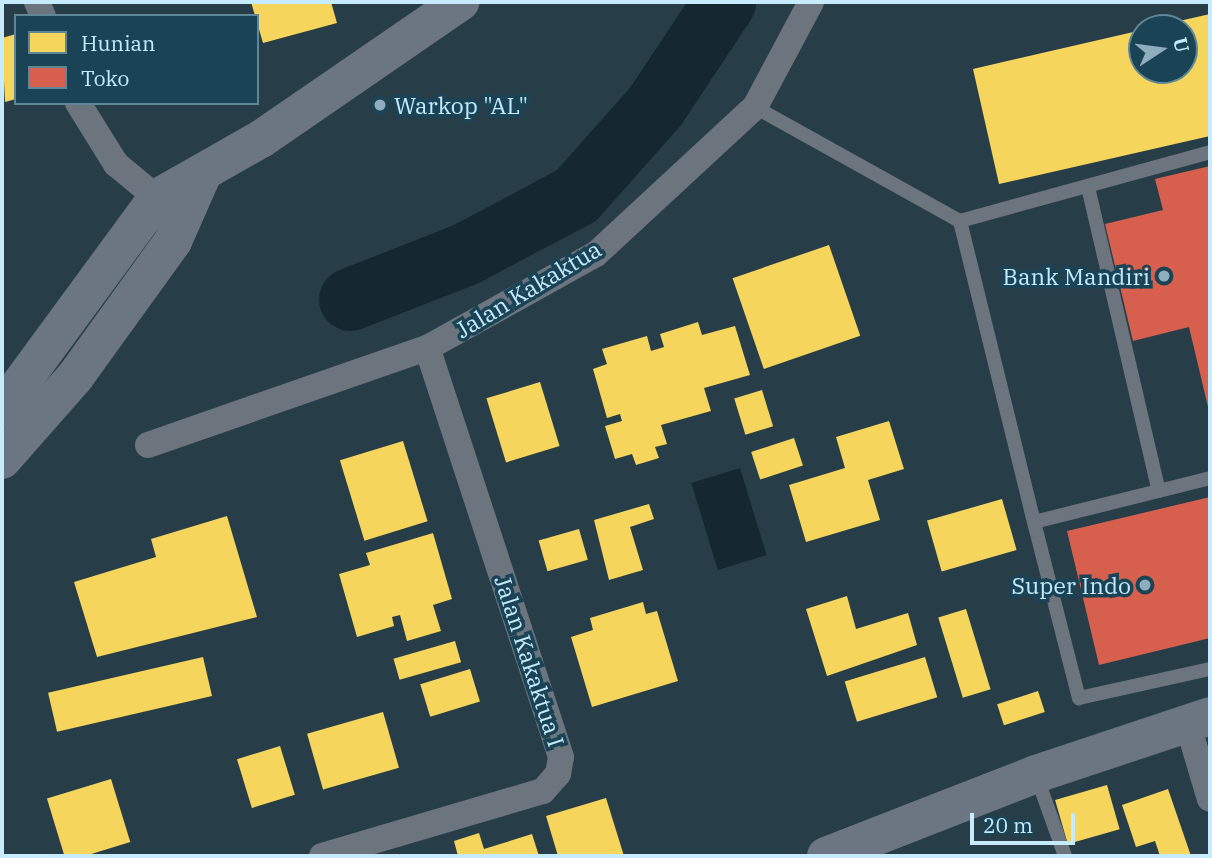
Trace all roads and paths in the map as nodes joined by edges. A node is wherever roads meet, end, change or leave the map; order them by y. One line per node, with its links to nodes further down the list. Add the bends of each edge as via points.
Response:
1 (460, 2): 6 (street, via 403,46)
2 (811, 2): 4 (street, Jalan Kakaktua)
3 (79, 105): 8 (street, via 116,164)
4 (762, 110): 9 (lane); 10 (street, Jalan Kakaktua, via 596,254)
5 (1210, 152): 7 (lane)
6 (203, 173): 8 (street); 11 (street, via 173,241 75,377)
7 (1088, 187): 9 (lane); 15 (lane)
8 (157, 198): 11 (street, via 42,358)
9 (960, 221): 16 (lane)
10 (427, 348): 12 (street, Jalan Kakaktua); 21 (street, Jalan Kakaktua I, via 561,757 558,774 543,791)
11 (11, 415): 13 (street)
12 (148, 445)
13 (2, 460)
14 (1210, 478): 15 (lane)
15 (1159, 491): 16 (lane)
16 (1034, 522): 17 (lane, via 1079,698)
17 (1210, 668)
18 (1198, 719): 19 (street); 20 (street)
19 (1036, 774): 22 (street); 23 (lane)
20 (1210, 799)
21 (322, 856)
22 (826, 856)
23 (1065, 856)

